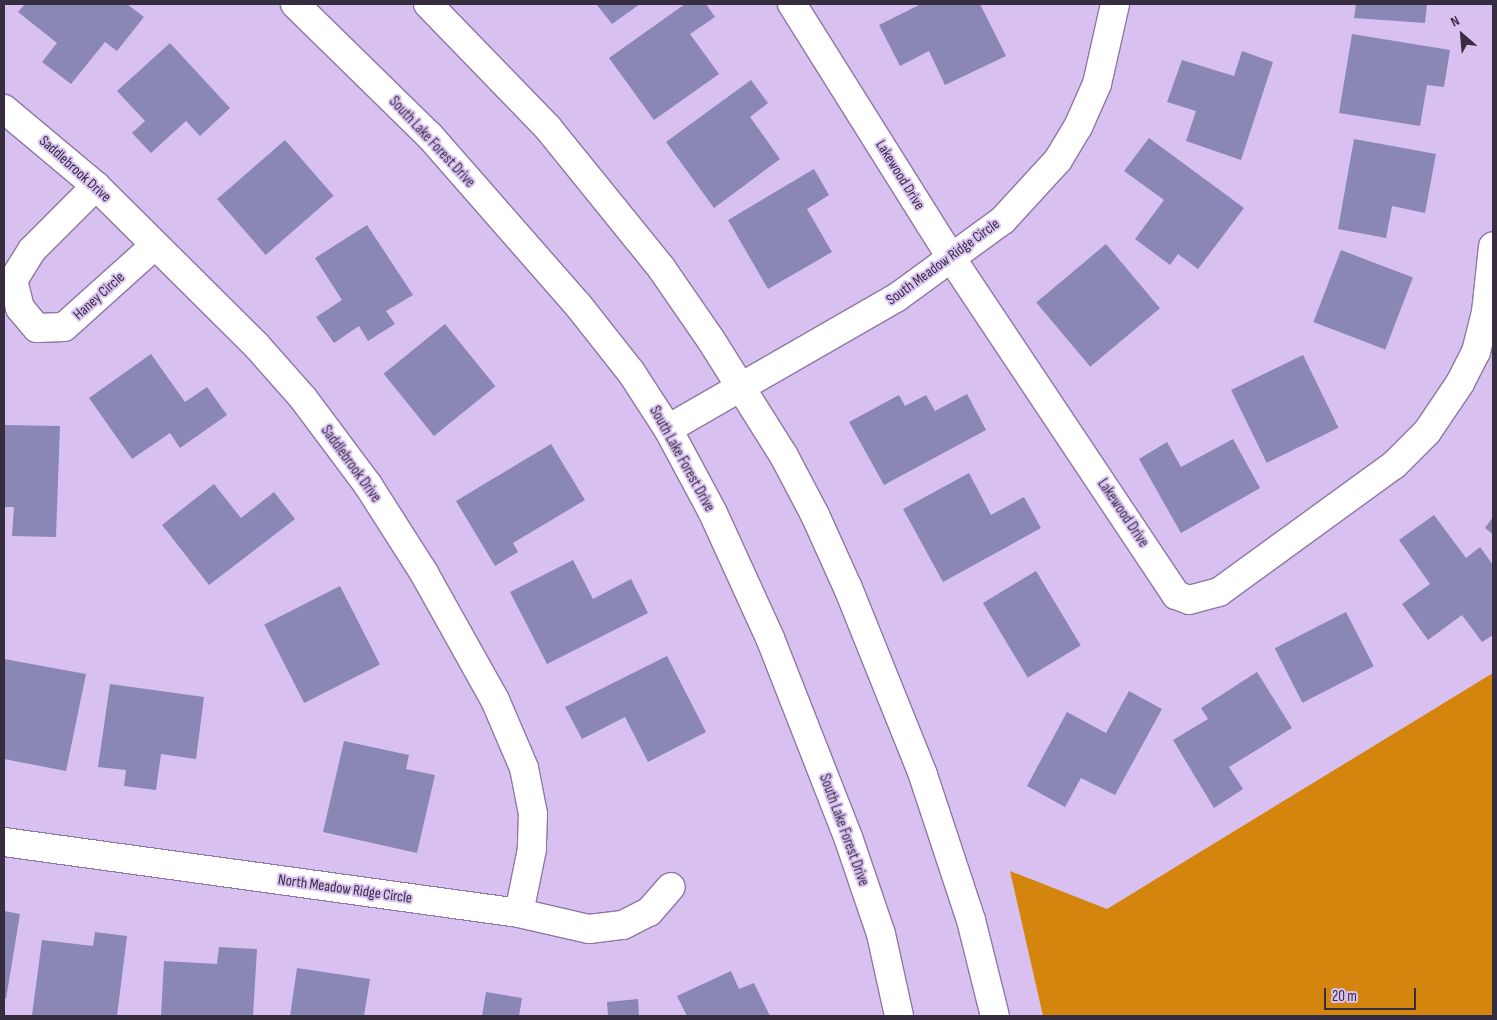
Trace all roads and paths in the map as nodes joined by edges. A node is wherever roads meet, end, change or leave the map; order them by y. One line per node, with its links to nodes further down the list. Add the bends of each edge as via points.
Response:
1 (295, 4): 11 (street, South Lake Forest Drive, via 428,135 578,305 631,372)
2 (428, 4): 10 (street, via 548,128 662,269)
3 (792, 4): 9 (street, Lakewood Drive)
4 (1115, 4): 9 (street, South Meadow Ridge Circle, via 1097,84 1058,160 1003,220)
5 (4, 109): 6 (street, Saddlebrook Drive)
6 (96, 186): 7 (street, Saddlebrook Drive); 7 (street, Haney Circle, via 32,250 14,280 20,308 37,328 64,327)
7 (154, 246): 14 (street, Saddlebrook Drive, via 257,346 303,398 362,477 424,573 490,692 524,768 533,814 532,850)
8 (1493, 246): 9 (street, Lakewood Drive, via 1486,312 1476,352 1428,432 1394,465 1218,592 1188,600 1176,595)
9 (952, 259): 10 (street, South Meadow Ridge Circle, via 896,298)
10 (743, 388): 11 (street, South Meadow Ridge Circle); 16 (street, via 815,514 848,588 952,855)
11 (668, 429): 15 (street, South Lake Forest Drive, via 713,513 770,638 846,830 881,934)
12 (4, 842): 14 (street, North Meadow Ridge Circle)
13 (672, 887): 14 (street, North Meadow Ridge Circle, via 649,912 623,925 589,928)
14 (519, 913)
15 (899, 1016)
16 (995, 1016)

